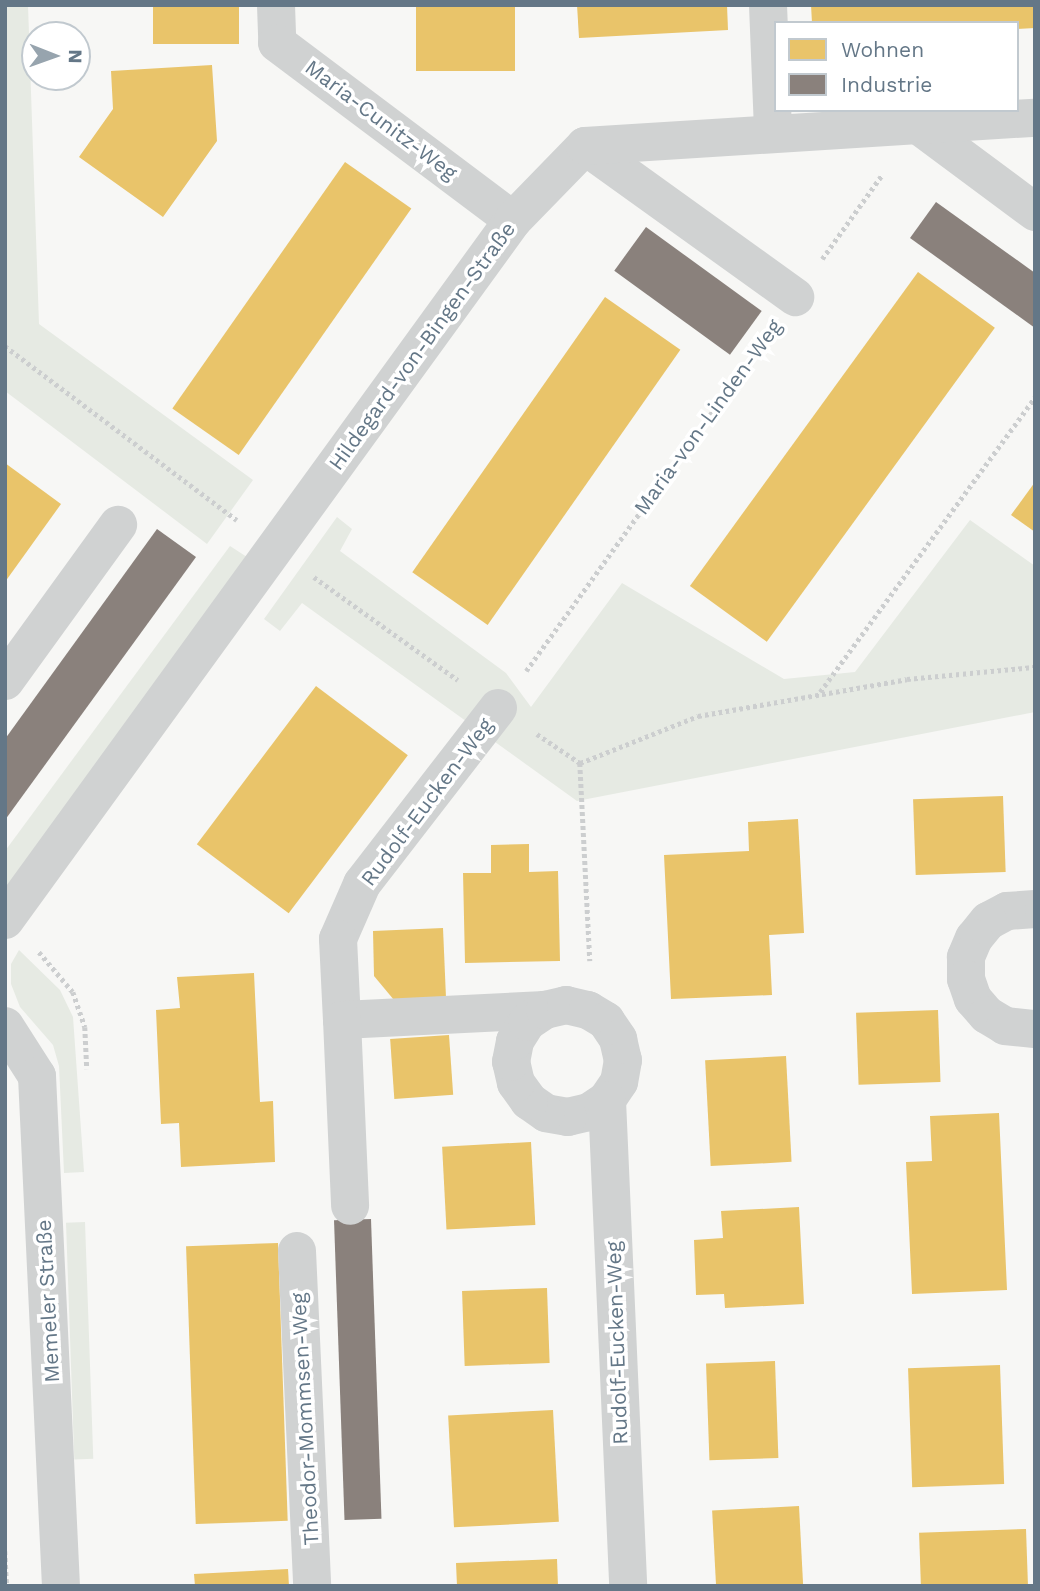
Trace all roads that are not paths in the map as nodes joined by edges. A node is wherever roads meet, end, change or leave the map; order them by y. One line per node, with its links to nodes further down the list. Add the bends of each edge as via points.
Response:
1 (276, 5): 8 (street, Maria-Cunitz-Weg, via 278,43)
2 (768, 5): 5 (street)
3 (1035, 118): 4 (street)
4 (918, 125): 5 (street); 7 (street)
5 (773, 132): 6 (street)
6 (585, 146): 8 (street, Hildegard-von-Bingen-Straße); 9 (street)
7 (1035, 212)
8 (513, 220): 14 (street, Hildegard-von-Bingen-Straße)
9 (795, 297)
10 (118, 524): 11 (street)
11 (5, 681)
12 (498, 708): 16 (street, Rudolf-Eucken-Weg, via 362,884 338,939)
13 (1035, 909): 18 (street, via 1007,911 988,921 966,957 966,979 973,999 987,1015 1005,1026)
14 (5, 920)
15 (545, 1010): 16 (street); 19 (street, Rudolf-Eucken-Weg, via 566,1005 588,1010 606,1021 618,1039 623,1060 619,1082); 19 (street, via 527,1022 515,1041 511,1062 516,1083 528,1101 546,1113 568,1117 589,1112)
16 (342, 1020): 20 (street, Rudolf-Eucken-Weg)
17 (5, 1026): 22 (street, Memeler Straße, via 37,1076)
18 (1035, 1029)
19 (607, 1100): 24 (street, Rudolf-Eucken-Weg)
20 (350, 1206)
21 (297, 1251): 23 (street, Theodor-Mommsen-Weg)
22 (61, 1586)
23 (313, 1586)
24 (628, 1586)

